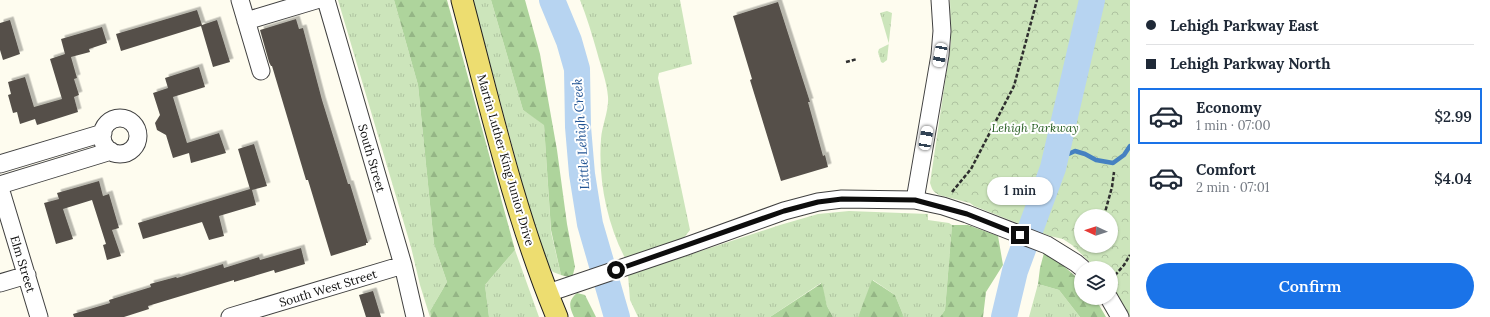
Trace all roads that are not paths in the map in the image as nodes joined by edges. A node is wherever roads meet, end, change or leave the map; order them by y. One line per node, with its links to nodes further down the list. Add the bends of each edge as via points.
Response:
1 (240, 0): 6 (street)
2 (316, 0): 6 (street)
3 (326, 0): 14 (street, South Street)
4 (462, 0): 17 (main road, Martin Luther King Junior Drive, via 498,135)
5 (940, 0): 12 (street, via 940,55)
6 (246, 21): 7 (street)
7 (261, 70)
8 (103, 133): 9 (street, via 105,145); 9 (street, via 108,123 118,118 129,120 137,129 138,140 131,150 120,154); 10 (street)
9 (111, 151): 11 (street)
10 (0, 164)
11 (0, 186): 15 (street, Elm Street)
12 (915, 200): 13 (street, via 967,214 1047,245); 17 (street, via 842,199 818,202 784,211)
13 (1074, 262)
14 (402, 265): 20 (street, South West Street); 21 (street, South Street)
15 (27, 275): 16 (street); 19 (street, Elm Street)
16 (0, 283)
17 (548, 293): 22 (main road, Martin Luther King Junior Drive)
18 (1113, 305): 23 (street)
19 (39, 317)
20 (230, 317)
21 (415, 317)
22 (558, 317)
23 (1120, 317)

